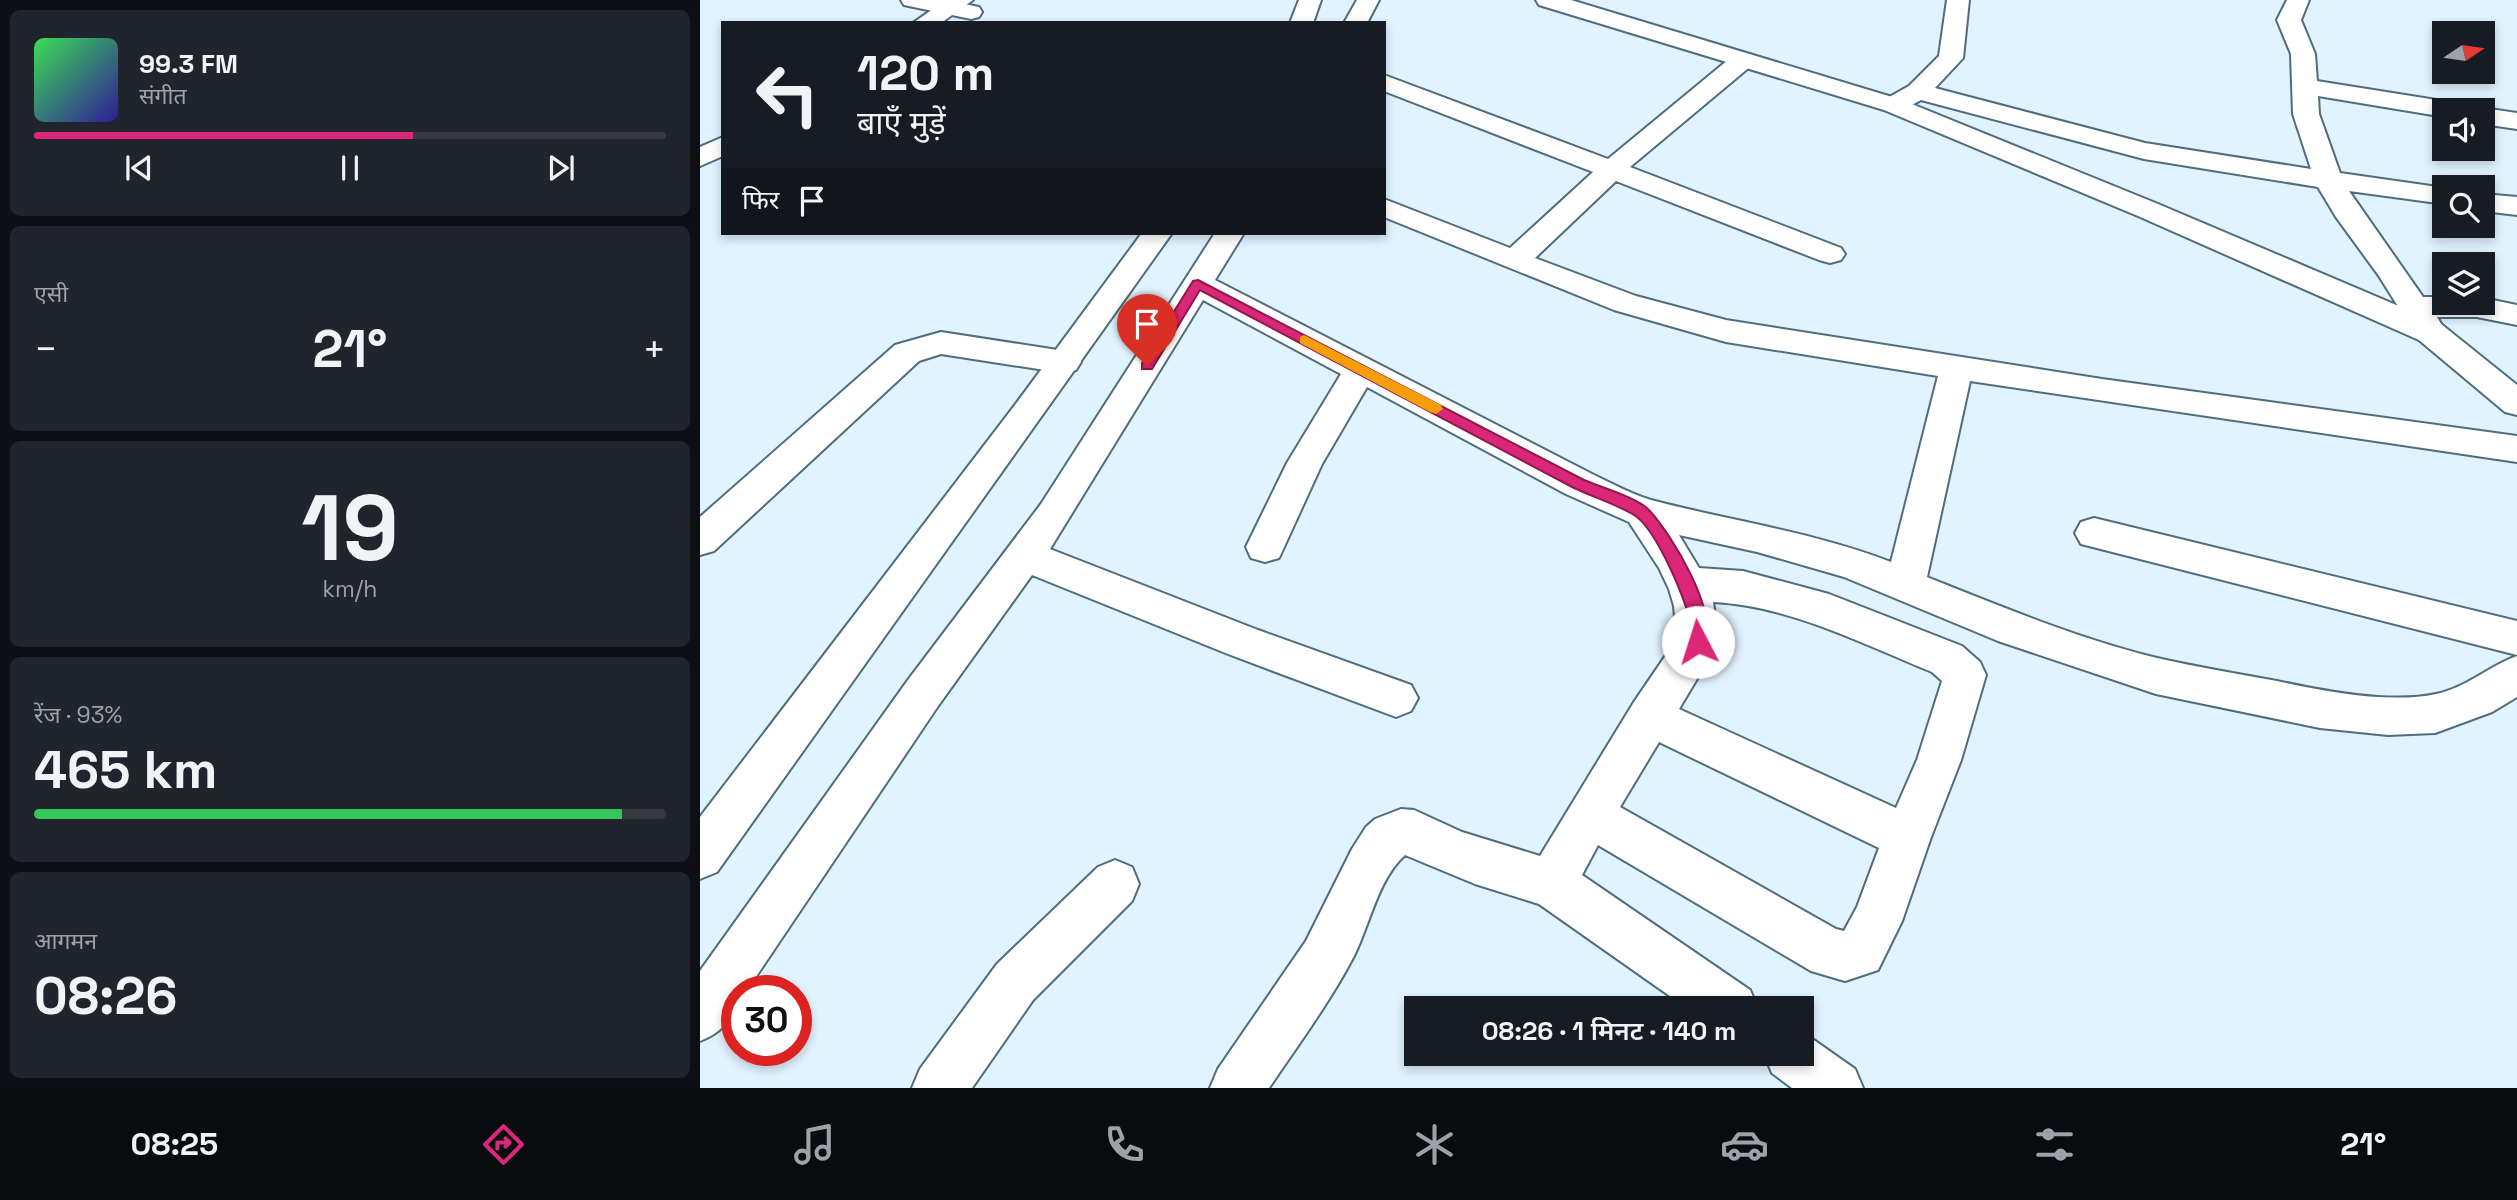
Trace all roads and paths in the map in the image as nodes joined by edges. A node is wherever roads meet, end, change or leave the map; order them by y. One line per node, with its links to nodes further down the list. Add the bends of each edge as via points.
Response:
1 (912, 0): 7 (street)
2 (1310, 0): 9 (street)
3 (1368, 0): 10 (street)
4 (1547, 0): 11 (street)
5 (1958, 0): 14 (street, via 1951,58)
6 (2298, 0): 13 (street, via 2289,20 2303,54)
7 (964, 9): 8 (street)
8 (929, 21)
9 (1302, 21)
10 (1356, 21)
11 (1743, 60): 15 (street); 25 (street)
12 (1386, 83): 25 (street)
13 (2306, 87): 16 (street); 26 (street, via 2306,114)
14 (1918, 92): 15 (street); 20 (street)
15 (1894, 105): 24 (street)
16 (2432, 107)
17 (2495, 118): 18 (street)
18 (2517, 121)
19 (721, 128): 21 (street)
20 (2062, 131): 24 (street); 26 (street, via 2144,151)
21 (700, 139)
22 (721, 146): 23 (street)
23 (700, 158)
24 (2021, 158): 37 (street)
25 (1611, 170): 33 (street); 34 (street)
26 (2329, 181): 27 (street); 37 (street)
27 (2432, 195)
28 (2495, 203): 29 (street)
29 (2517, 206)
30 (1386, 208): 34 (street)
31 (1156, 235): 38 (street)
32 (1228, 235): 35 (street)
33 (1830, 254)
34 (1514, 261): 39 (street, via 1625,303 1726,331)
35 (1198, 284): 40 (street); 47 (street)
36 (2517, 315): 37 (street, via 2477,307)
37 (2422, 319): 41 (street)
38 (1064, 362): 45 (street, via 941,343 906,354); 56 (street)
39 (1957, 367): 42 (street); 49 (street)
40 (1361, 369): 43 (street, via 1579,484); 46 (street, via 1305,463)
41 (2517, 403)
42 (2517, 449)
43 (1642, 512): 48 (street); 49 (street, via 1853,564)
44 (2094, 533): 50 (street)
45 (700, 540)
46 (1265, 547)
47 (1024, 555): 52 (street); 60 (street)
48 (1687, 584): 53 (street, via 1699,620 1698,642); 55 (street, via 1743,587 1815,606 1947,659 1965,675 1939,760)
49 (1905, 585): 51 (street, via 2013,629 2156,676 2320,709 2388,716 2435,714 2477,699)
50 (2517, 638)
51 (2517, 674)
52 (1396, 698)
53 (1650, 716): 54 (street); 55 (street)
54 (1589, 815): 55 (street, via 1829,953 1844,956 1860,952 1877,921); 57 (street)
55 (1907, 837)
56 (700, 856)
57 (1551, 883): 59 (street); 63 (street, via 1447,850 1419,834 1390,835 1365,871 1336,941)
58 (1115, 884): 62 (street, via 1015,982)
59 (1715, 996)
60 (700, 1015)
61 (1807, 1066): 64 (street)
62 (939, 1088)
63 (1237, 1088)
64 (1836, 1088)

